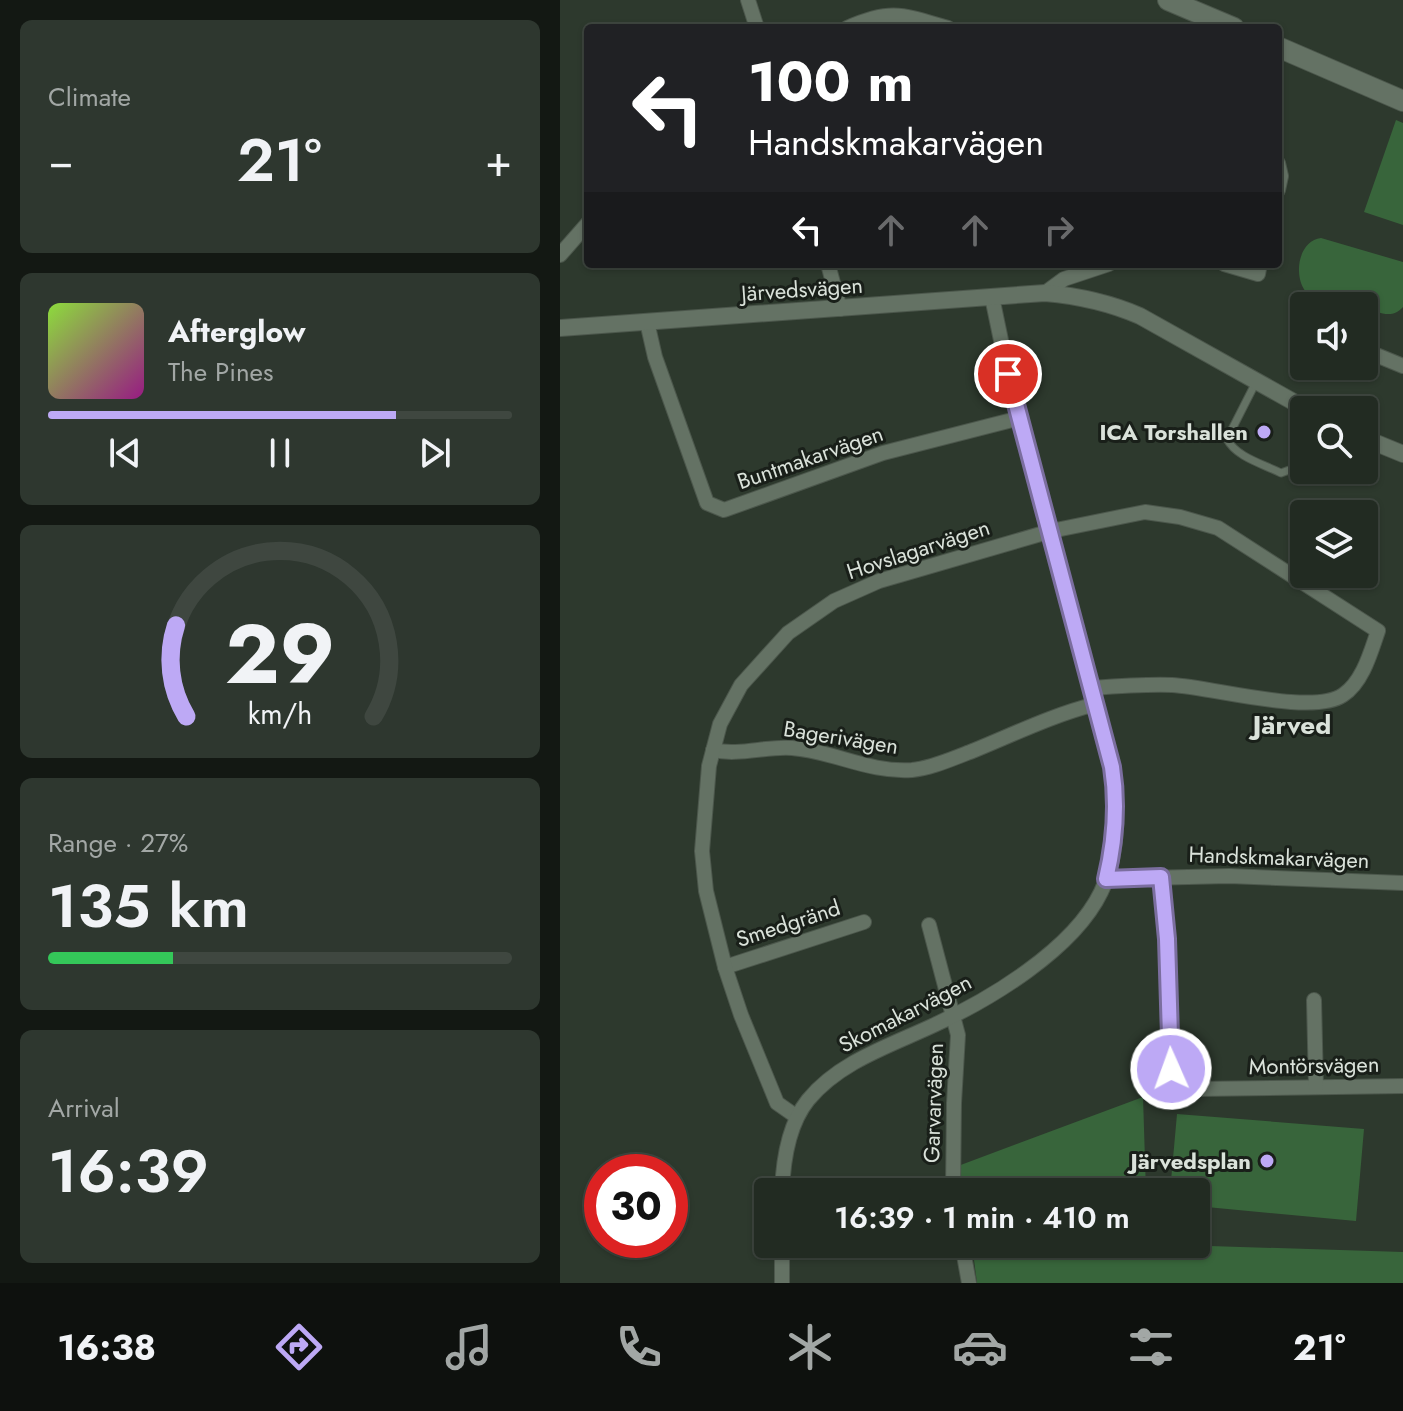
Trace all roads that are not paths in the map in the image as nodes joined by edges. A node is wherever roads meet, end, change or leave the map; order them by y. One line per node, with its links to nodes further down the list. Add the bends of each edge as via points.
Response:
1 (748, 0): 3 (street)
2 (1168, 0): 6 (main road)
3 (756, 24)
4 (856, 24): 5 (street, via 891,14)
5 (932, 24)
6 (1225, 24)
7 (1282, 49): 8 (main road)
8 (1403, 101)
9 (584, 228): 10 (street)
10 (560, 255)
11 (829, 268): 17 (street)
12 (1097, 268): 15 (street, via 1064,279)
13 (1238, 268): 14 (street, via 1258,274)
14 (1259, 268)
15 (1045, 293): 16 (street, Järvedsvägen); 22 (street, Järvedsvägen, via 1111,304)
16 (992, 297): 17 (street, Järvedsvägen); 24 (street, Skomakarvägen)
17 (840, 309): 18 (street, Järvedsvägen)
18 (647, 322): 19 (street, Järvedsvägen); 24 (street, Buntmakarvägen, via 707,503 717,509 883,453)
19 (560, 328)
20 (1378, 356): 21 (street)
21 (1403, 366)
22 (1256, 382): 23 (street, Järvedsvägen); 27 (lane, via 1227,439 1234,450 1281,473)
23 (1290, 400)
24 (1020, 418): 28 (street, Skomakarvägen)
25 (1378, 444): 26 (street)
26 (1403, 454)
27 (1290, 470)
28 (1051, 531): 29 (street, Skomakarvägen); 29 (street, Hovslagarvägen, via 1145,512 1203,522 1378,631 1348,691 1325,702 1172,685); 31 (street, Hovslagarvägen, via 879,581 812,614 741,685)
29 (1092, 688): 30 (street, Skomakarvägen)
30 (1096, 704): 31 (street, Bagerivägen, via 912,770 860,765 790,748); 33 (street, Skomakarvägen, via 1116,789)
31 (713, 750): 37 (street, Hovslagarvägen, via 702,851)
32 (1161, 877): 33 (street, Handskmakarvägen); 34 (street, Handskmakarvägen); 41 (street, Montörsvägen, via 1173,1078 1196,1089)
33 (1106, 879): 39 (street, Skomakarvägen, via 1081,921 1049,953)
34 (1403, 883)
35 (864, 922): 37 (street, Smedgränd)
36 (929, 925): 39 (street, Garvarvägen)
37 (725, 967): 42 (street, Hovslagarvägen, via 777,1103)
38 (1314, 1000): 41 (street)
39 (953, 1017): 42 (street, Skomakarvägen, via 856,1061 826,1082); 44 (street, Garvarvägen, via 958,1035)
40 (1403, 1086): 41 (street, Montörsvägen)
41 (1316, 1087)
42 (797, 1117): 43 (street, Skomakarvägen)
43 (783, 1178)
44 (953, 1178)
45 (782, 1258): 47 (street)
46 (965, 1258): 48 (street)
47 (782, 1283)
48 (969, 1283)

